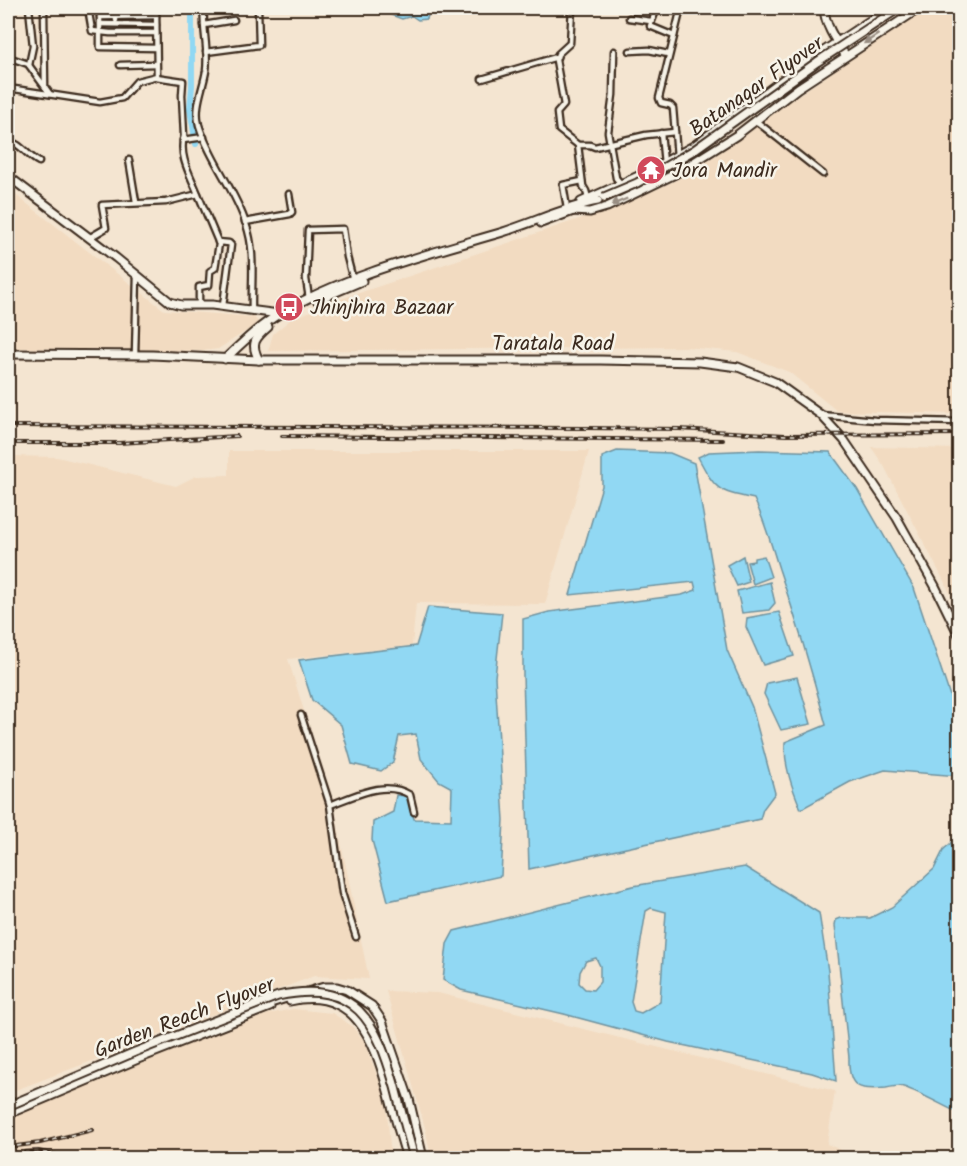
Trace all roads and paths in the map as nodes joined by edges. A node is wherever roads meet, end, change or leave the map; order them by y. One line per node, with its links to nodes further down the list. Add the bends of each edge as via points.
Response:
1 (29, 8): 39 (street, via 33,46)
2 (88, 8): 26 (street, via 91,30)
3 (100, 8): 17 (street)
4 (116, 8): 18 (street)
5 (156, 8): 16 (street)
6 (204, 8): 25 (street)
7 (258, 8): 33 (street, via 259,45)
8 (572, 8): 37 (street, via 570,43)
9 (657, 8): 21 (street)
10 (681, 8): 28 (street)
11 (824, 8): 29 (street)
12 (889, 8): 29 (street)
13 (899, 8): 66 (street, Batanagar Flyover, bridge, via 694,150 637,183)
14 (920, 8): 35 (street, one-way to 35)
15 (44, 10): 43 (street)
16 (156, 16): 18 (street); 24 (street)
17 (100, 17): 18 (street); 22 (street)
18 (116, 17): 23 (street)
19 (629, 18): 21 (street)
20 (234, 20): 25 (street)
21 (651, 21): 28 (street, via 650,26)
22 (100, 24): 23 (street); 26 (street)
23 (115, 24): 24 (street)
24 (156, 25): 27 (street)
25 (204, 25): 33 (street)
26 (100, 32): 27 (street); 30 (street, via 102,49)
27 (156, 33): 30 (street)
28 (674, 36): 34 (street)
29 (837, 42): 35 (street); 54 (street)
30 (156, 48): 38 (street)
31 (614, 51): 52 (street, via 608,126)
32 (630, 51): 34 (street)
33 (206, 52): 49 (street, via 198,111)
34 (668, 54): 47 (street, via 659,100 673,108)
35 (846, 56): 46 (street)
36 (8, 57): 39 (street)
37 (556, 57): 42 (street); 53 (street, via 564,105 557,113 558,128)
38 (156, 64): 40 (street); 41 (street)
39 (30, 65): 43 (street)
40 (120, 65)
41 (156, 77): 45 (street, via 136,81 124,97 110,100); 50 (street, via 183,81)
42 (482, 79)
43 (45, 87): 45 (street)
44 (8, 88): 45 (street)
45 (50, 94)
46 (756, 121): 58 (street); 66 (street, one-way to 66, via 660,183 590,212)
47 (675, 132): 48 (street); 54 (street)
48 (661, 133): 52 (street); 57 (street)
49 (204, 137): 50 (street); 67 (street)
50 (183, 140): 62 (street, via 185,164)
51 (8, 141): 56 (street)
52 (611, 143): 53 (street, via 595,147); 61 (street, via 616,178)
53 (578, 145): 60 (street)
54 (677, 156): 57 (street)
55 (129, 160): 65 (street)
56 (39, 162)
57 (664, 163): 61 (street)
58 (823, 174)
59 (8, 176): 68 (street)
60 (582, 181): 64 (street); 66 (street, via 563,185)
61 (621, 184): 64 (street)
62 (198, 194): 65 (street, via 166,202); 69 (street)
63 (289, 195): 67 (street, via 290,214)
64 (588, 198): 66 (street)
65 (136, 202): 68 (street, via 101,205 106,228)
66 (572, 208): 71 (street); 76 (street, via 362,282)
67 (245, 222): 75 (street, via 253,248)
68 (89, 238): 70 (street)
69 (218, 242): 73 (street, via 209,285 199,288); 74 (street, via 231,245)
70 (136, 275): 73 (street, via 174,304); 78 (street)
71 (354, 280): 72 (street); 72 (street, via 343,228 308,230)
72 (309, 298): 76 (street)
73 (199, 305): 74 (street)
74 (223, 306): 75 (street)
75 (252, 310): 76 (street)
76 (278, 317): 79 (street); 80 (street, via 254,344)
77 (8, 354): 78 (street, Taratala Road)
78 (135, 355): 79 (street, Taratala Road)
79 (225, 360): 80 (street, Taratala Road)
80 (259, 360): 81 (street, Taratala Road, via 720,363 775,382)
81 (820, 416): 82 (street); 83 (street, Taratala Road, via 843,440 897,518)
82 (960, 422)
83 (960, 637)
84 (302, 715): 85 (street)
85 (330, 805): 86 (street, via 383,788 407,793); 87 (street, via 342,893)
86 (414, 812)
87 (356, 937)
88 (8, 1106): 91 (street, Garden Reach Flyover, bridge, via 278,996 319,992 349,1003 374,1030 387,1061); 92 (street, via 249,1010 324,987 337,987 359,996 382,1021 409,1099)
89 (8, 1114): 90 (street, Garden Reach Flyover, via 280,1004 318,999 345,1009 368,1034)
90 (406, 1158)
91 (414, 1158)
92 (423, 1158)

